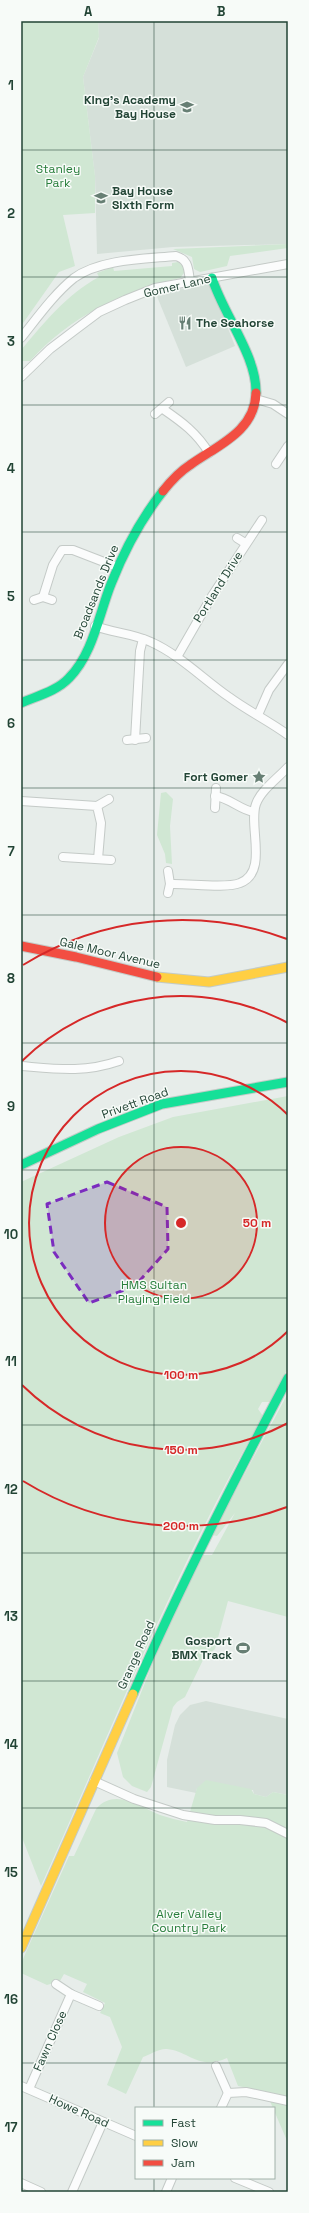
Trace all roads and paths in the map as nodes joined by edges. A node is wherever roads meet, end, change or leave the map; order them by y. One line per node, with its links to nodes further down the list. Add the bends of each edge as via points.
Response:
1 (288, 264): 2 (street, Gomer Lane)
2 (212, 278): 3 (street, Gomer Lane); 6 (street, Broadsands Drive, via 220,304 253,369 258,389)
3 (190, 281): 4 (street, via 187,263 176,256 106,264 75,278 50,302); 5 (street, Gomer Lane, via 155,288 99,312)
4 (21, 338)
5 (22, 373)
6 (256, 399): 10 (street, via 272,404); 12 (street, Broadsands Drive, via 251,414 238,434)
7 (169, 402): 8 (street)
8 (163, 409): 9 (street); 12 (street, via 189,427 200,438)
9 (154, 414)
10 (288, 414)
11 (288, 446): 13 (street)
12 (209, 453): 17 (street, Broadsands Drive, via 180,473 162,492 136,530)
13 (276, 464)
14 (262, 520): 16 (street, Portland Drive)
15 (237, 538): 16 (street)
16 (245, 543): 23 (street, Portland Drive)
17 (118, 567): 18 (street, via 73,550 62,550 53,566); 21 (street, Broadsands Drive)
18 (43, 597): 19 (street); 20 (street)
19 (34, 600)
20 (52, 600)
21 (95, 626): 22 (street); 25 (street, Broadsands Drive, via 74,674 55,689)
22 (144, 639): 23 (street); 28 (street, via 140,651 131,740)
23 (177, 657): 26 (street, via 230,698)
24 (288, 664): 26 (street, via 269,690)
25 (21, 703)
26 (258, 715): 27 (street)
27 (288, 735)
28 (146, 738)
29 (288, 767): 34 (street, via 260,795)
30 (110, 799): 32 (street)
31 (21, 801): 32 (street)
32 (97, 806): 36 (street, via 102,824)
33 (214, 808): 34 (street, via 216,792)
34 (254, 812): 39 (street, via 256,860 250,877 241,883 230,885)
35 (63, 857): 36 (street)
36 (98, 859): 37 (street)
37 (111, 860)
38 (168, 870): 39 (street)
39 (170, 884): 40 (street)
40 (168, 893)
41 (21, 946): 42 (street, Gale Moor Avenue, via 76,956 153,977 209,982)
42 (288, 968)
43 (119, 1061): 44 (street, via 98,1068 75,1070)
44 (21, 1066)
45 (288, 1082): 46 (street, Privett Road, via 162,1104 98,1129)
46 (21, 1165)
47 (288, 1378): 48 (street, Grange Road, via 184,1580)
48 (94, 1780): 49 (street, via 134,1799 183,1815 266,1823); 50 (street, Grange Road)
49 (288, 1834)
50 (21, 1948)
51 (56, 1984): 52 (street)
52 (71, 1994): 53 (street); 56 (street, Fawn Close)
53 (99, 2006)
54 (216, 2066): 57 (street)
55 (21, 2086): 56 (street, Howe Road)
56 (29, 2089): 60 (street, Howe Road)
57 (228, 2092): 58 (street, via 246,2092); 59 (street)
58 (288, 2101)
59 (221, 2107)
60 (103, 2122): 61 (street, Howe Road); 66 (street)
61 (135, 2136)
62 (172, 2179): 67 (street)
63 (237, 2179): 68 (street)
64 (21, 2183): 65 (street)
65 (41, 2192)
66 (72, 2192)
67 (166, 2192)
68 (269, 2192)

